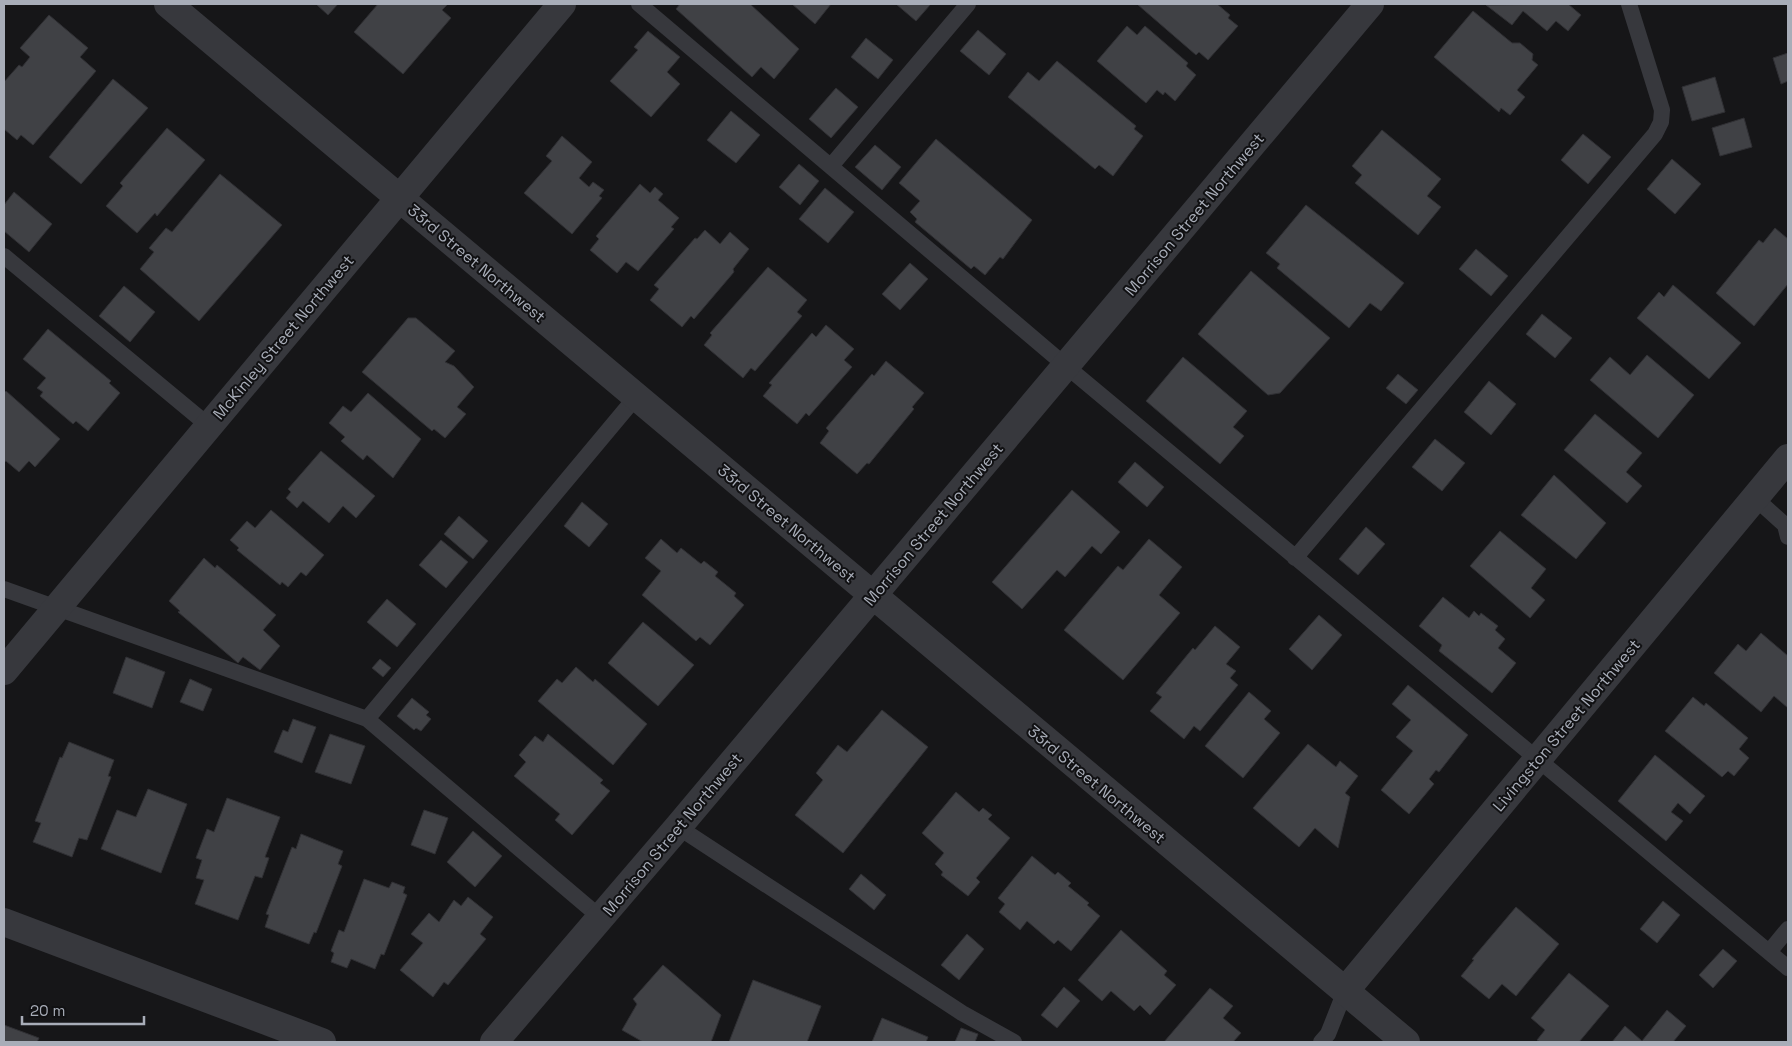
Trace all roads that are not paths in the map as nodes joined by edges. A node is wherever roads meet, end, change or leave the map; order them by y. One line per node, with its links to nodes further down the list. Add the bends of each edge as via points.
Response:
1 (168, 4): 8 (street, 33rd Street Northwest)
2 (562, 4): 8 (street, McKinley Street Northwest)
3 (639, 4): 7 (lane)
4 (968, 4): 7 (lane)
5 (1370, 4): 10 (street, Morrison Street Northwest)
6 (1629, 4): 16 (lane, via 1662,110 1655,134)
7 (831, 166): 10 (lane)
8 (399, 198): 11 (street, 33rd Street Northwest); 12 (street, McKinley Street Northwest)
9 (4, 256): 12 (lane)
10 (1066, 366): 16 (lane); 18 (street, Morrison Street Northwest)
11 (636, 397): 18 (street, 33rd Street Northwest); 21 (lane)
12 (209, 426): 19 (street, McKinley Street Northwest)
13 (1788, 458): 14 (street, Livingston Street Northwest)
14 (1755, 498): 15 (lane, via 1785,525); 22 (street, Livingston Street Northwest)
15 (1788, 536)
16 (1295, 558): 22 (lane)
17 (4, 589): 19 (lane)
18 (874, 596): 23 (street, Morrison Street Northwest); 29 (street, 33rd Street Northwest)
19 (56, 608): 20 (street, McKinley Street Northwest); 21 (lane)
20 (4, 671)
21 (367, 719): 24 (lane)
22 (1537, 760): 27 (lane); 29 (street, Livingston Street Northwest)
23 (678, 827): 24 (street, Morrison Street Northwest); 32 (lane, via 962,1013)
24 (601, 918): 31 (street, Morrison Street Northwest)
25 (4, 922): 30 (street)
26 (1788, 929): 27 (lane)
27 (1769, 952): 28 (lane)
28 (1788, 968)
29 (1344, 992): 33 (lane, via 1328,1034); 34 (street, 33rd Street Northwest)
30 (322, 1042)
31 (494, 1042)
32 (1014, 1042)
33 (1320, 1042)
34 (1406, 1042)

